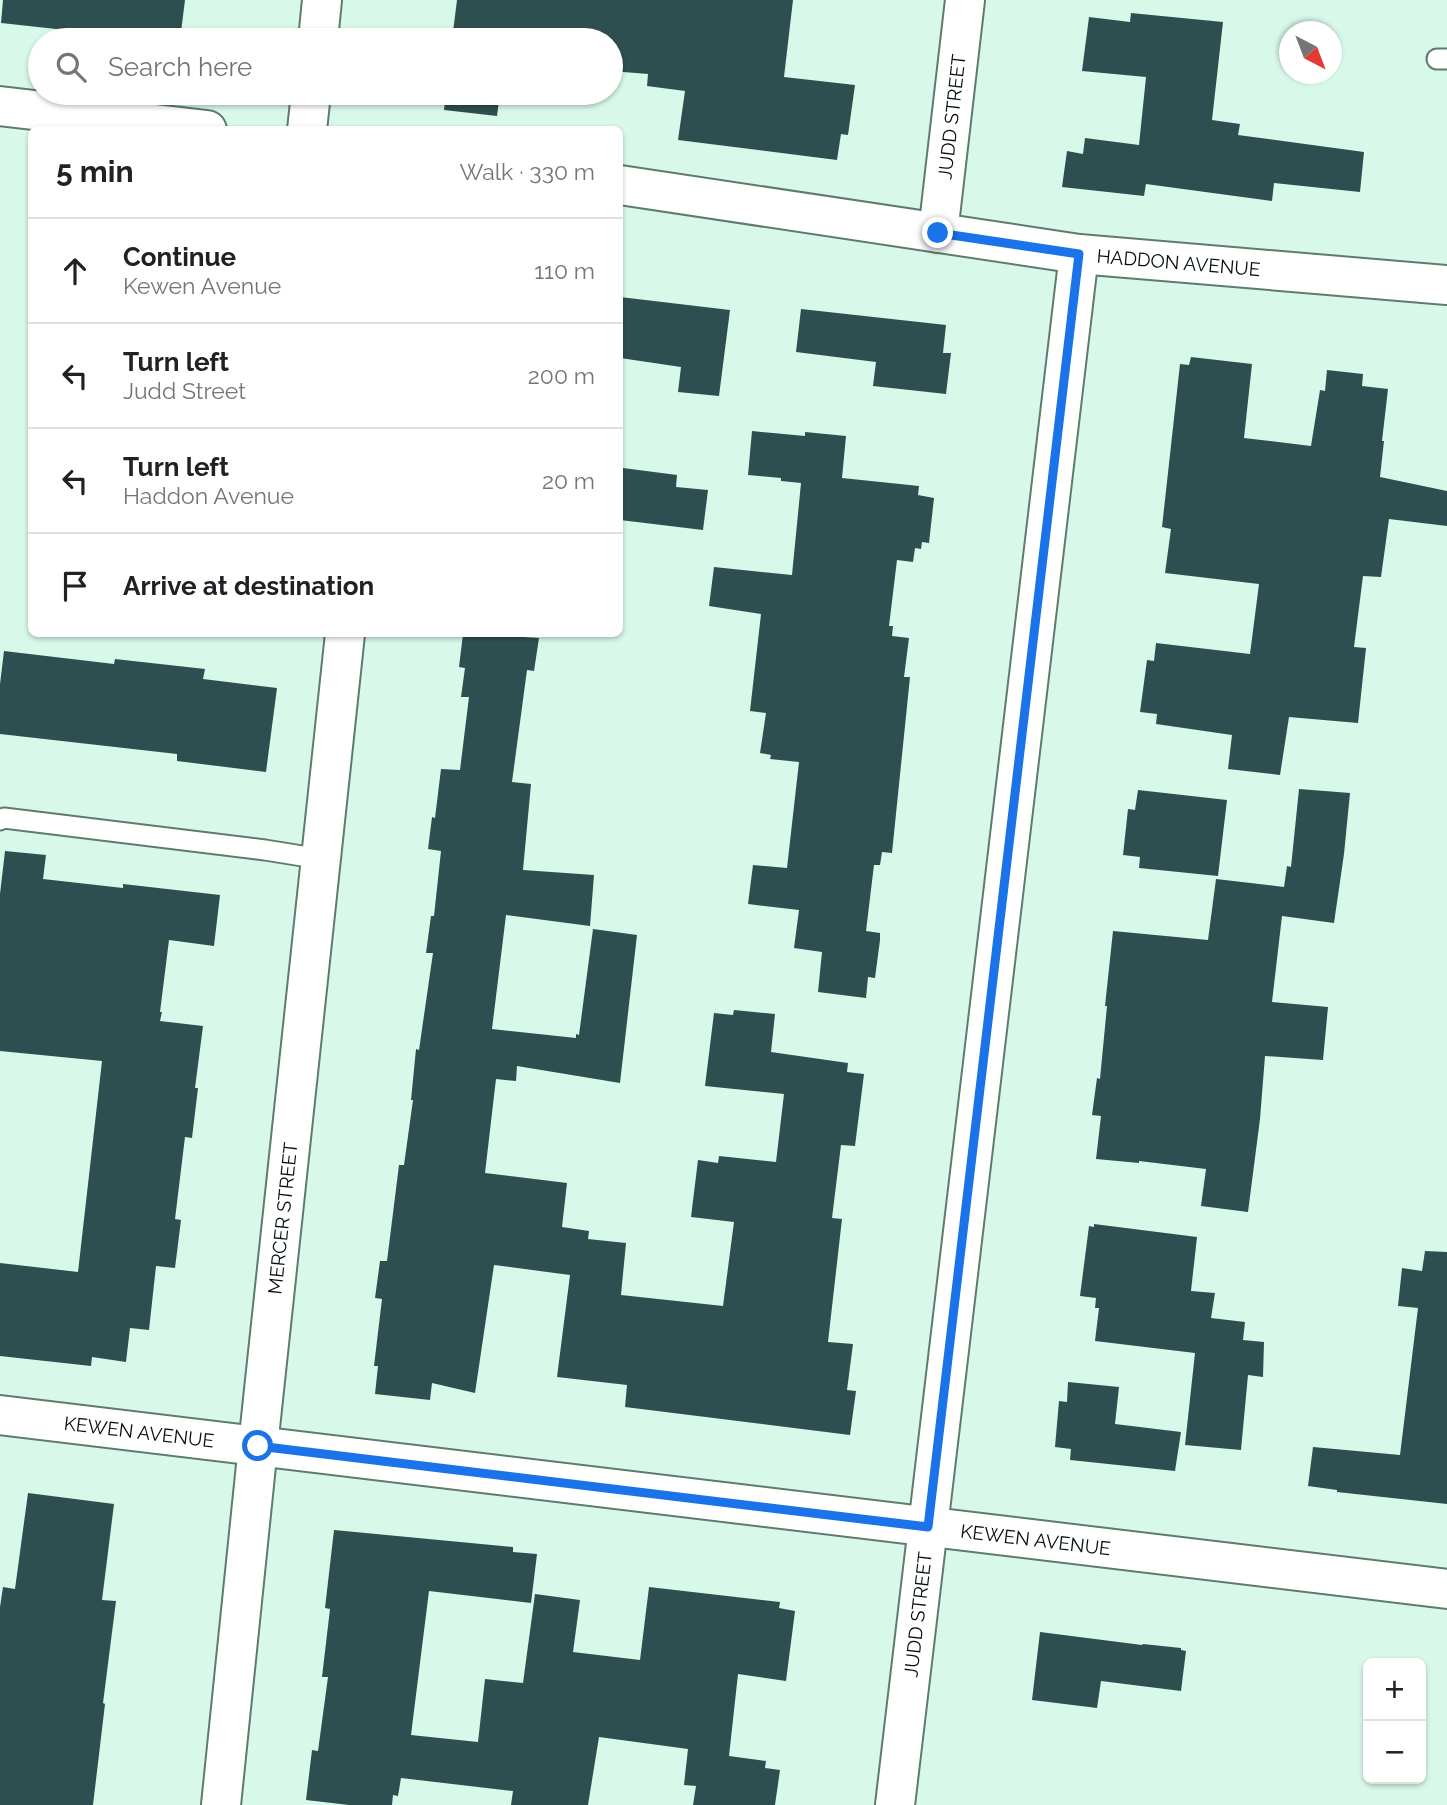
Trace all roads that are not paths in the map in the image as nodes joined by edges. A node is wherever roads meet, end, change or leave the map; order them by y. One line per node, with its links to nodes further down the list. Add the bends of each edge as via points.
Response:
1 (322, 0): 3 (street)
2 (965, 0): 9 (street, JUDD STREET)
3 (319, 28)
4 (310, 105): 7 (street)
5 (0, 106): 6 (street)
6 (172, 126)
7 (308, 126)
8 (623, 185): 9 (street, HADDON AVENUE)
9 (938, 233): 10 (street, HADDON AVENUE)
10 (1079, 254): 11 (street, HADDON AVENUE); 17 (street, JUDD STREET)
11 (1447, 285)
12 (345, 637): 14 (street, MERCER STREET)
13 (0, 820): 14 (lane)
14 (321, 859): 16 (street, MERCER STREET)
15 (0, 1415): 16 (street, KEWEN AVENUE)
16 (258, 1446): 17 (street, KEWEN AVENUE); 19 (street, MERCER STREET)
17 (928, 1527): 18 (street, KEWEN AVENUE); 20 (street, JUDD STREET)
18 (1447, 1589)
19 (222, 1805)
20 (895, 1805)

